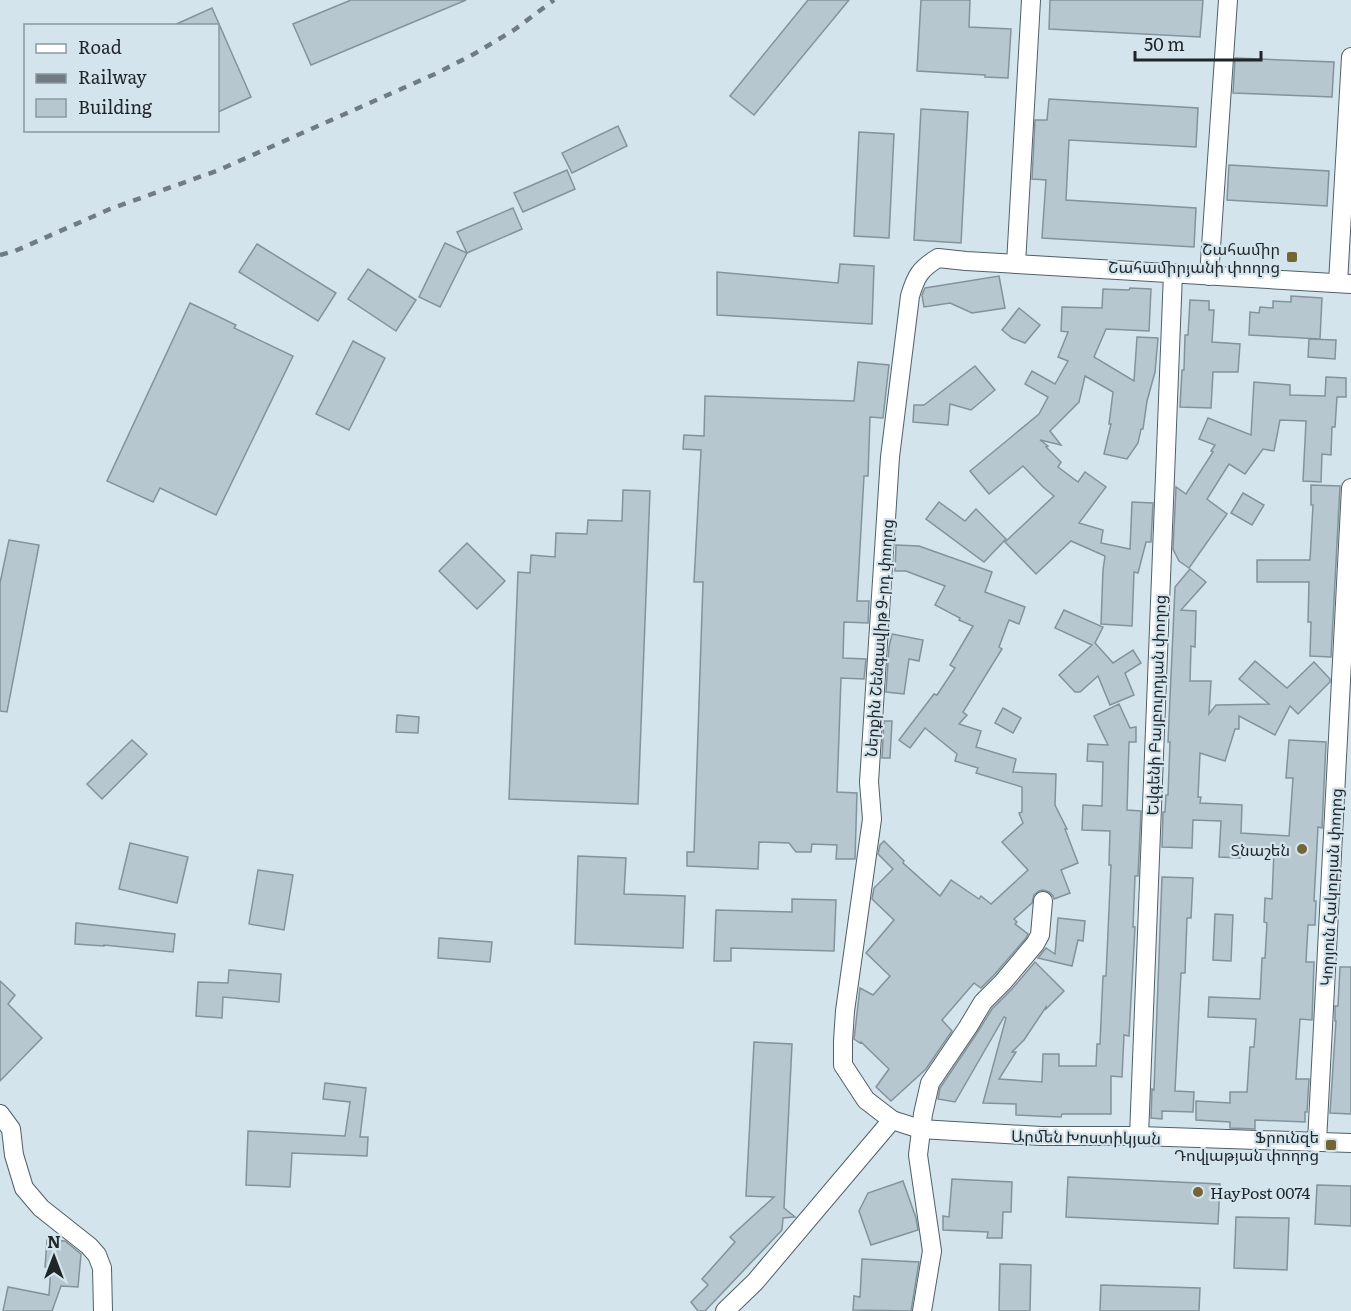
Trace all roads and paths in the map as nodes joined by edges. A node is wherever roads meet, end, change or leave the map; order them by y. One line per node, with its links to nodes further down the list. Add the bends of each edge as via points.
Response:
1 (1030, 0): 4 (street)
2 (1228, 0): 6 (street)
3 (1351, 57): 7 (street)
4 (1016, 264): 5 (street, Ներքին Շենգավիթ 9-րդ փողոց); 10 (street, Ներքին Շենգավիթ 9-րդ փողոց, via 938,258 916,277 910,296 890,457 869,782 872,819 843,1041 843,1065)
5 (1173, 273): 6 (street, Ներքին Շենգավիթ 9-րդ փողոց); 14 (street, Եվգենի Բայբուրդյան փողոց)
6 (1209, 276): 7 (street, Ներքին Շենգավիթ 9-րդ փողոց)
7 (1345, 283)
8 (1351, 489): 15 (street, Կորյուն Հակոբյան փողոց)
9 (1043, 901): 13 (street, via 1040,935 983,1002 930,1083)
10 (866, 1100): 12 (street, Արմեն Խոստիկյան)
11 (0, 1114): 17 (street, via 11,1129 24,1188 41,1208 97,1255 102,1268)
12 (892, 1120): 13 (street, Արմեն Խոստիկյան); 18 (street)
13 (920, 1129): 14 (street, Արմեն Խոստիկյան, via 1041,1136); 19 (street, via 918,1155 932,1251)
14 (1139, 1136): 15 (street, Արմեն Խոստիկյան)
15 (1317, 1142): 16 (street, Արմեն Խոստիկյան)
16 (1351, 1143)
17 (103, 1311)
18 (726, 1311)
19 (922, 1311)

